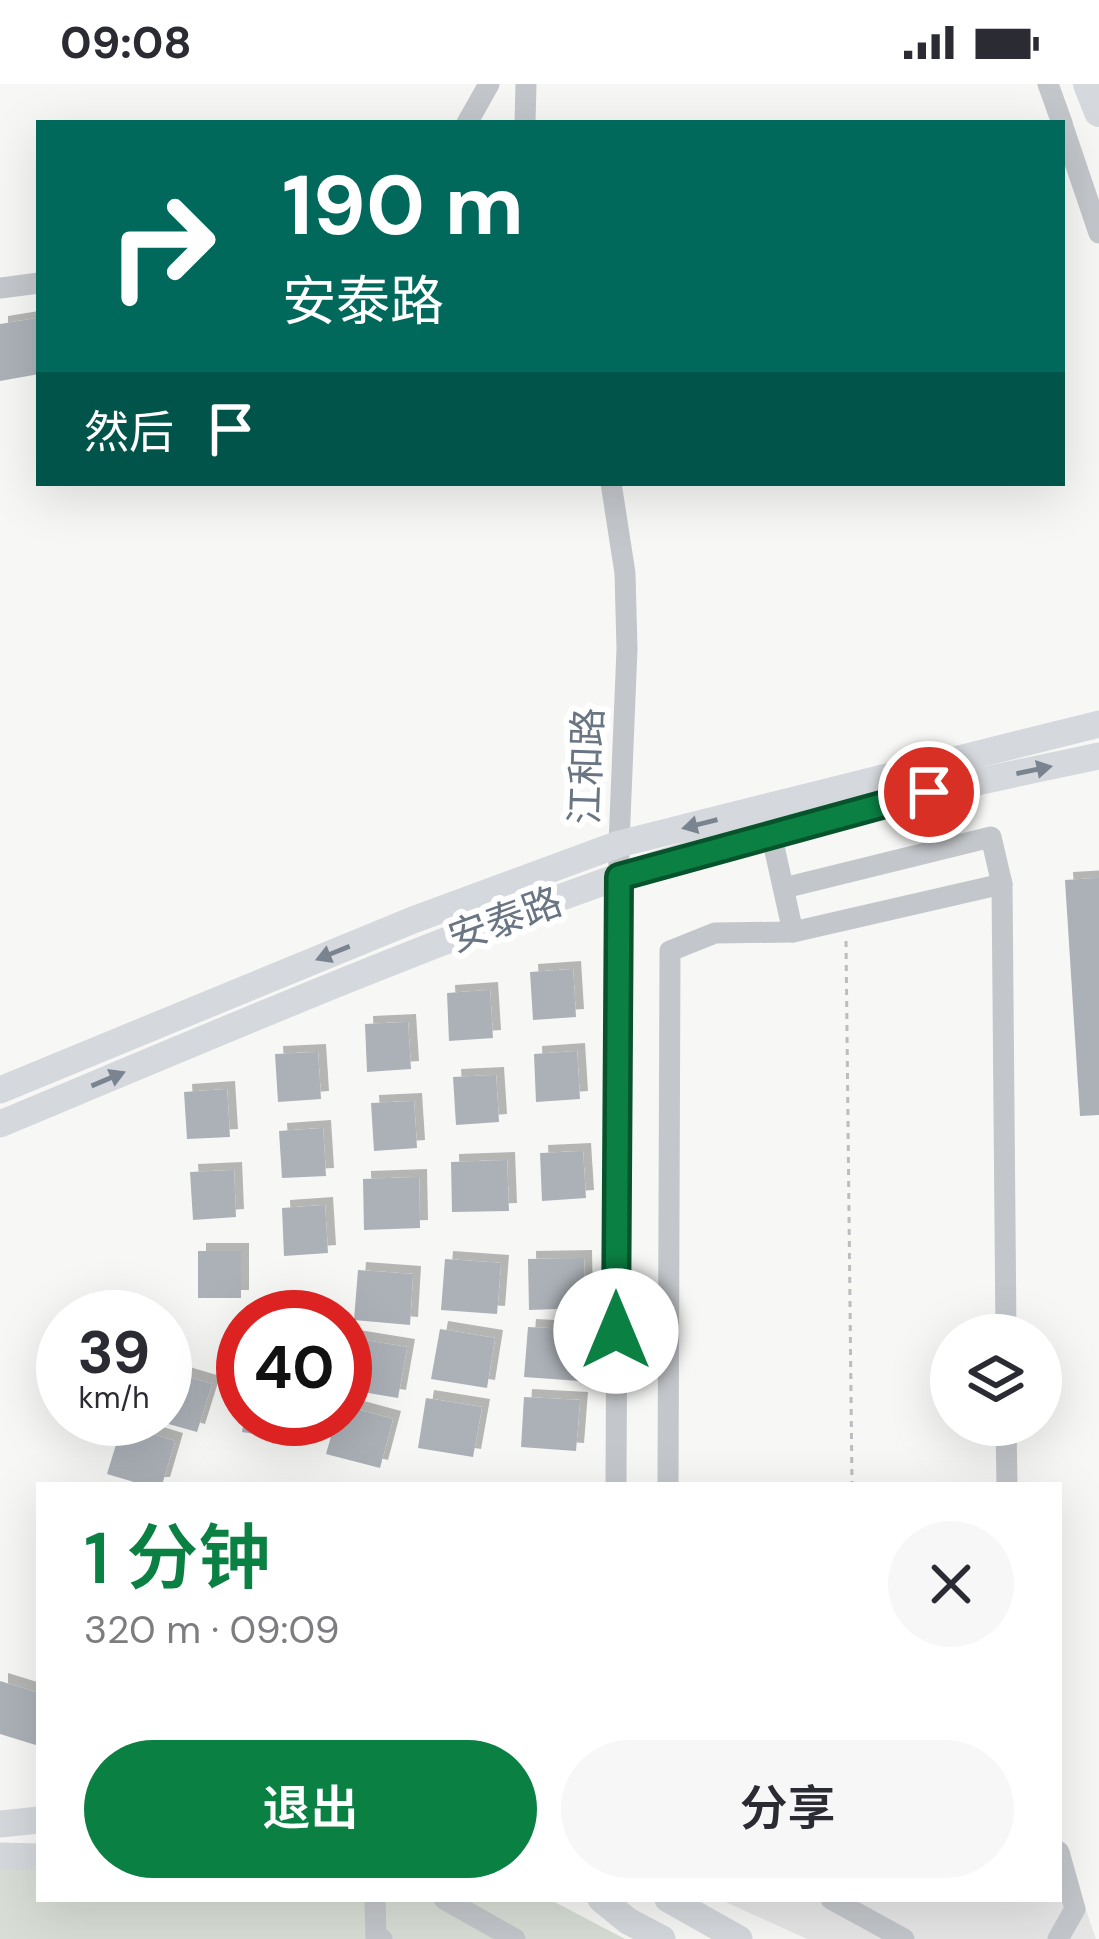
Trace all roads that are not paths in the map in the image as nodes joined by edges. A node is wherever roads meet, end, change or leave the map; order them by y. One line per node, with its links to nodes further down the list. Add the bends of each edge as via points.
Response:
1 (489, 84): 6 (street)
2 (526, 84): 7 (street)
3 (1048, 84): 8 (street)
4 (1088, 84): 5 (highway)
5 (1099, 112)
6 (469, 120)
7 (525, 120)
8 (1061, 120)
9 (1065, 132): 10 (street)
10 (1099, 233)
11 (36, 284): 12 (street)
12 (0, 288)
13 (611, 486): 17 (street, 江和路, via 625,573)
14 (1099, 724): 17 (main road, 安泰路, one-way to 17)
15 (1099, 756): 16 (main road, 安泰路, one-way to 15)
16 (771, 833): 18 (main road, 安泰路); 20 (street)
17 (619, 844): 18 (street, 江和路); 22 (main road, 安泰路, one-way to 22)
18 (619, 877): 23 (main road, 安泰路, one-way to 18, via 375,967); 26 (street, 江和路)
19 (1002, 884): 20 (street, via 991,838); 21 (street); 24 (street)
20 (784, 888): 21 (street)
21 (793, 932): 27 (street, via 715,933 670,951)
22 (0, 1090)
23 (0, 1124)
24 (1006, 1314)
25 (1006, 1446): 28 (street)
26 (616, 1482)
27 (668, 1482)
28 (1007, 1482)
29 (36, 1820): 30 (main road)
30 (0, 1824)
31 (0, 1856): 32 (main road)
32 (36, 1857)
33 (1062, 1863): 44 (street, via 1075,1909)
34 (375, 1902): 39 (street)
35 (449, 1902): 40 (street)
36 (606, 1902): 41 (main road)
37 (673, 1902): 42 (main road)
38 (836, 1902): 43 (street)
39 (382, 1939)
40 (515, 1939)
41 (662, 1939)
42 (739, 1939)
43 (904, 1939)
44 (1058, 1939)

